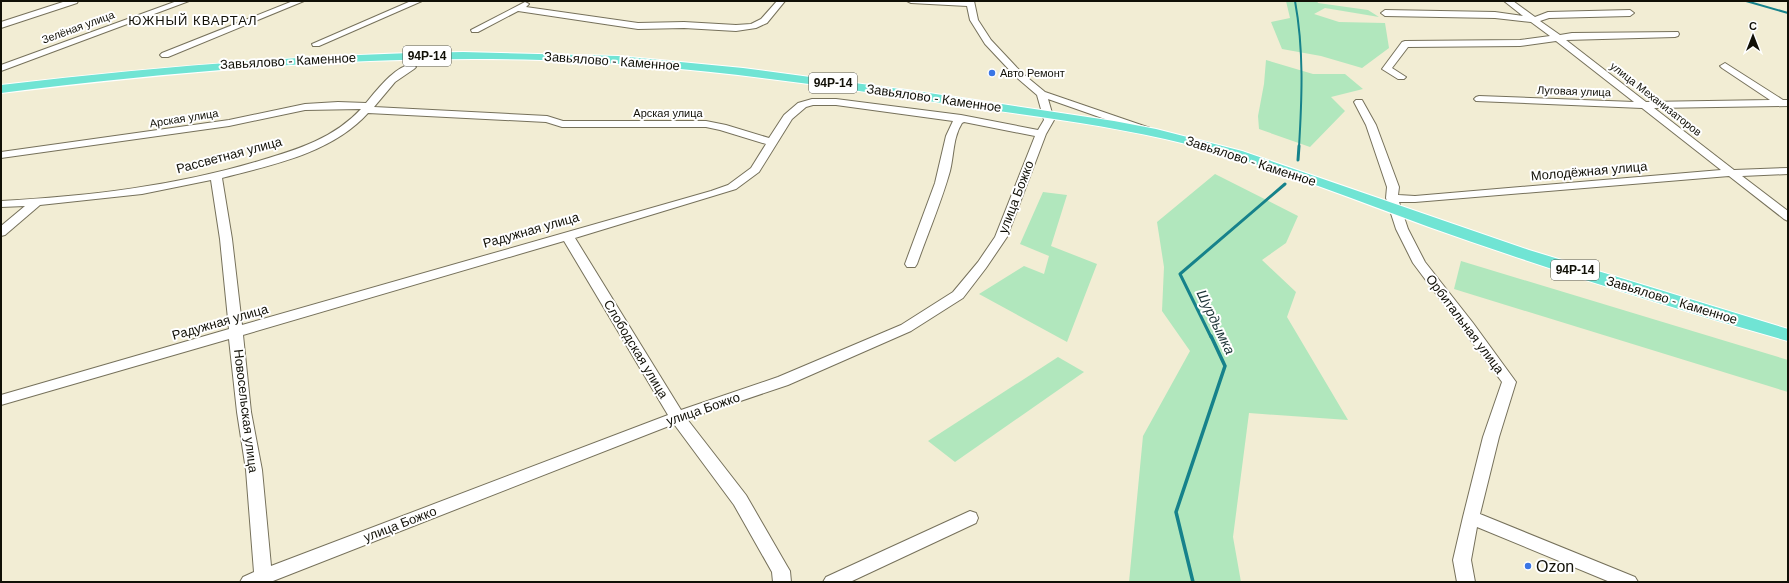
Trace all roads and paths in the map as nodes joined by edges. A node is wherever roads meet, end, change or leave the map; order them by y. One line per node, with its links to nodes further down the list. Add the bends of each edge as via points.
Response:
1 (74, 1): 14 (street)
2 (185, 1): 22 (street, Зелёная улица)
3 (300, 1): 19 (street)
4 (418, 1): 18 (street)
5 (530, 1): 10 (street)
6 (781, 1): 10 (street, via 764,21 753,26 736,28 638,26)
7 (911, 1): 9 (street)
8 (1508, 1): 13 (street, улица Механизаторов)
9 (970, 2): 25 (street, via 974,20 988,42 1018,75)
10 (517, 8): 15 (street)
11 (1630, 12): 13 (street, via 1548,15)
12 (1385, 13): 13 (street, via 1495,15)
13 (1535, 20): 17 (street, улица Механизаторов)
14 (1, 25)
15 (474, 30)
16 (1675, 34): 17 (street)
17 (1558, 38): 23 (street, via 1520,43 1405,44 1387,69); 29 (street, улица Механизаторов)
18 (316, 44)
19 (165, 55)
20 (1724, 66): 28 (street)
21 (411, 67): 30 (street, Рассветная улица, via 400,72)
22 (1, 68)
23 (1401, 77)
24 (1, 89): 31 (main road, Завьялово - Каменное / 94Р-14, via 270,61 419,56 534,56 743,71)
25 (1042, 94): 31 (street); 33 (street)
26 (1479, 100): 29 (street, Луговая улица)
27 (1359, 102): 42 (street, via 1371,125 1393,187)
28 (1784, 103): 29 (street, Луговая улица)
29 (1644, 105): 38 (street, улица Механизаторов)
30 (368, 108): 35 (street, Арская улица, via 547,118 562,124 711,125); 36 (street, Арская улица, via 332,105 305,107 229,123); 39 (street, Рассветная улица, via 348,127 325,141 260,164)
31 (1048, 114): 33 (main road, Завьялово - Каменное / 94Р-14); 34 (street, улица Божко, via 1049,120)
32 (961, 118): 34 (street, Радужная улица); 35 (street, Радужная улица, via 836,102 812,102 795,109); 46 (street, via 954,129 938,189)
33 (1150, 131): 42 (main road, Завьялово - Каменное / 94Р-14, via 1216,148)
34 (1041, 134): 50 (street, улица Божко, via 1001,237 958,295 906,328 783,381)
35 (772, 142): 45 (street, Радужная улица, via 755,170 732,187 650,213)
36 (1, 155)
37 (1788, 171): 38 (street, Молодёжная улица)
38 (1731, 173): 42 (street, Молодёжная улица, via 1422,198); 43 (street, улица Механизаторов)
39 (216, 176): 40 (street, Рассветная улица, via 78,199); 47 (street, Новосельская улица)
40 (36, 203): 41 (street, Рассветная улица); 44 (street)
41 (1, 204)
42 (1394, 204): 48 (main road, Завьялово - Каменное / 94Р-14, via 1491,244); 51 (street, Орбитальная улица, via 1402,229 1419,263 1508,382)
43 (1788, 217)
44 (1, 232)
45 (567, 235): 47 (street, Радужная улица); 50 (street, Слободская улица)
46 (911, 264)
47 (236, 333): 49 (street, Радужная улица); 53 (street, Новосельская улица, via 244,412 254,470)
48 (1788, 335)
49 (1, 400)
50 (677, 417): 53 (street, улица Божко); 54 (street, Слободская улица, via 740,500 782,571)
51 (1471, 517): 56 (street, Орбитальная улица, via 1462,560); 57 (street)
52 (970, 518): 55 (street)
53 (259, 580)
54 (782, 582)
55 (832, 582)
56 (1466, 582)
57 (1629, 582)

